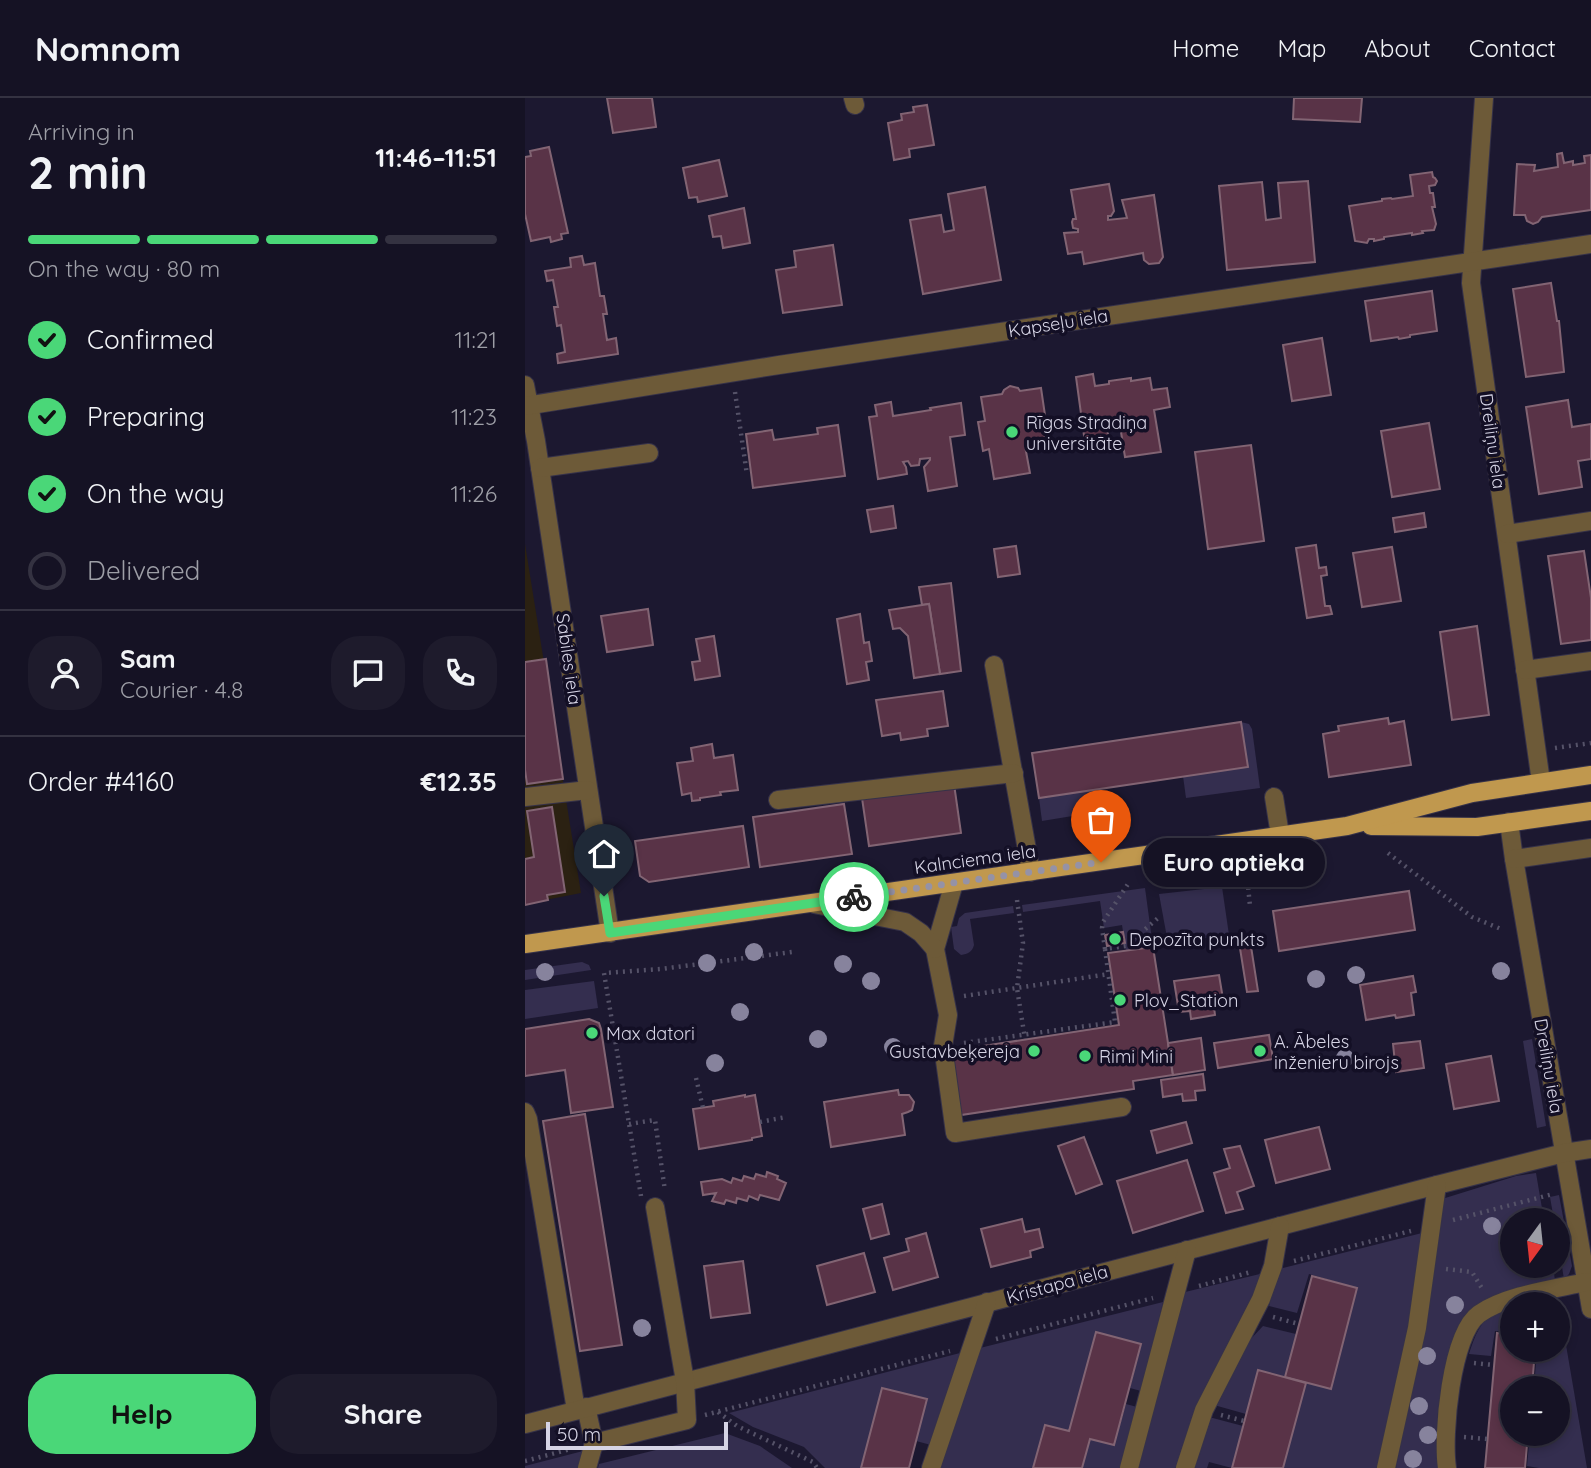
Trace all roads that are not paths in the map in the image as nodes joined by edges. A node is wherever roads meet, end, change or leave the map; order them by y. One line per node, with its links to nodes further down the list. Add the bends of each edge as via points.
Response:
1 (1484, 98): 3 (street, Dreiliņu iela)
2 (1591, 244): 3 (street, Kapseļu iela)
3 (1472, 261): 5 (street, Kapseļu iela); 9 (street, Dreiliņu iela, via 1471,283)
4 (525, 385): 5 (street, Sabiles iela)
5 (527, 405): 7 (street, Sabiles iela)
6 (649, 453): 7 (street)
7 (540, 468): 16 (street, Sabiles iela)
8 (1591, 521): 9 (street)
9 (1507, 534): 12 (street, Dreiliņu iela)
10 (1591, 660): 12 (street)
11 (994, 665): 13 (street)
12 (1525, 670): 15 (street, Dreiliņu iela)
13 (1014, 773): 19 (street); 26 (street)
14 (1591, 775): 15 (main road, Kalnciema iela)
15 (1541, 782): 22 (main road, Kalnciema iela, via 1472,793)
16 (588, 790): 17 (street); 29 (street, Sabiles iela)
17 (525, 797)
18 (1274, 797): 23 (street)
19 (778, 800)
20 (1591, 811): 21 (main road, Kalnciema iela)
21 (1509, 822): 22 (main road, Kalnciema iela, via 1477,827); 25 (street, Dreiliņu iela)
22 (1347, 826): 23 (main road, Kalnciema iela)
23 (1280, 835): 26 (main road, Kalnciema iela)
24 (1591, 848): 25 (street)
25 (1514, 859): 35 (street, Dreiliņu iela)
26 (1031, 872): 27 (main road, Kalnciema iela)
27 (954, 883): 28 (main road, Kalnciema iela); 31 (street)
28 (813, 904): 29 (main road, Kalnciema iela); 31 (street, via 905,922)
29 (610, 933): 30 (main road, Kalnciema iela)
30 (525, 944)
31 (935, 949): 32 (street, via 948,1015 943,1046 955,1132)
32 (1122, 1107)
33 (525, 1112): 44 (street)
34 (1591, 1149): 35 (street, Kristapa iela)
35 (1564, 1153): 36 (street, Kristapa iela); 40 (street, Dreiliņu iela)
36 (1437, 1185): 38 (street, Kristapa iela); 51 (street, via 1417,1328)
37 (655, 1207): 43 (street)
38 (1280, 1226): 39 (street, Kristapa iela); 50 (street, via 1261,1299 1204,1410)
39 (1187, 1250): 41 (street, Kristapa iela); 49 (street)
40 (1586, 1282): 42 (street, Dreiliņu iela); 52 (street, via 1509,1300 1476,1316 1465,1331 1450,1392)
41 (987, 1302): 43 (street, Kristapa iela); 48 (street)
42 (1591, 1309)
43 (685, 1381): 44 (street, Kristapa iela); 46 (street, via 687,1420)
44 (581, 1409): 45 (street, Kristapa iela); 46 (street)
45 (525, 1424)
46 (594, 1443): 47 (street)
47 (587, 1468)
48 (931, 1468)
49 (1129, 1468)
50 (1185, 1468)
51 (1386, 1468)
52 (1447, 1468)

